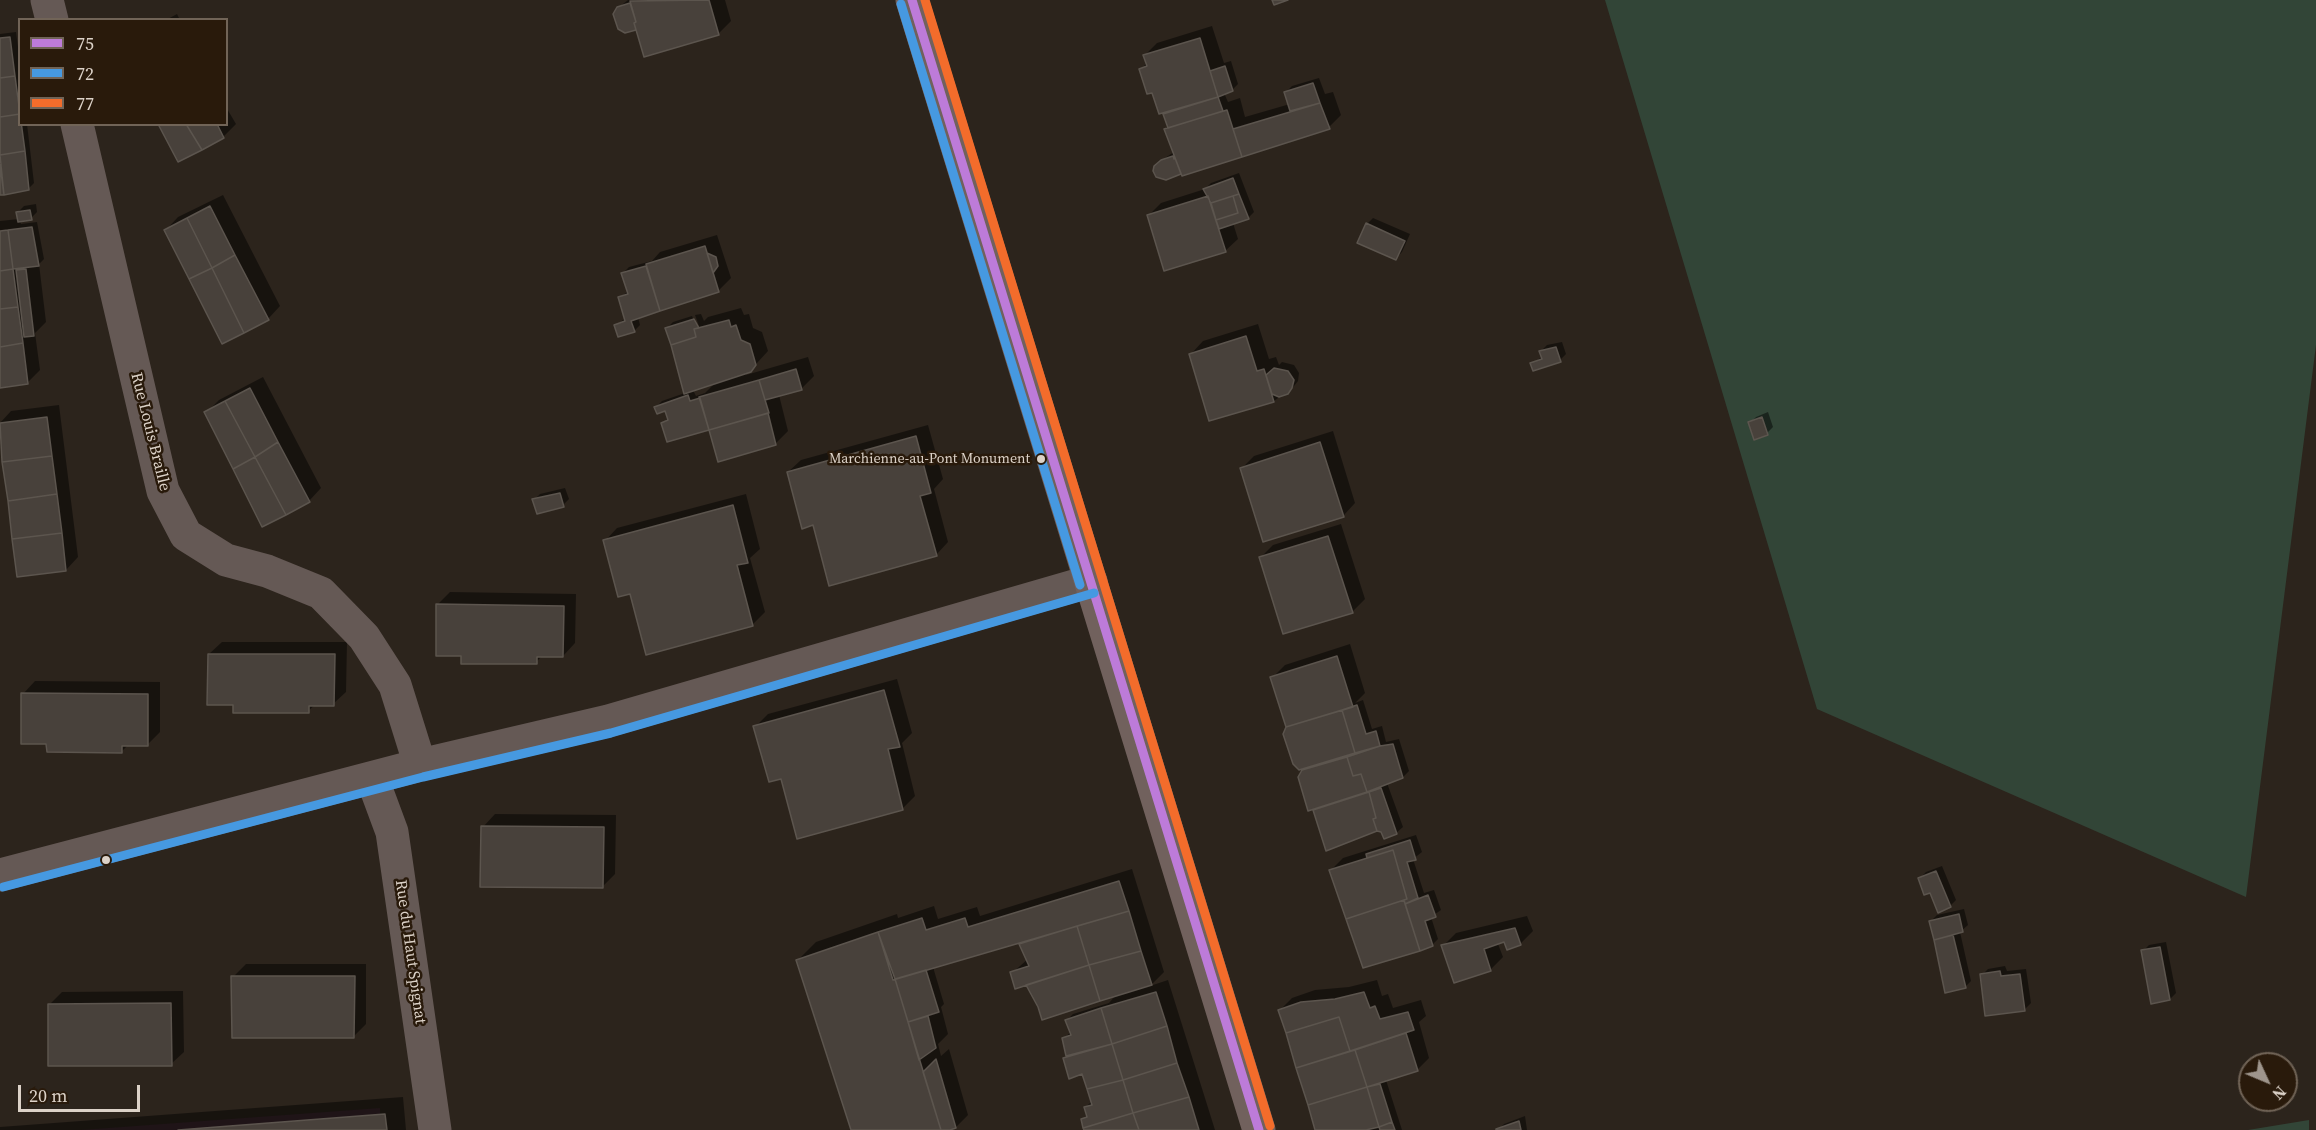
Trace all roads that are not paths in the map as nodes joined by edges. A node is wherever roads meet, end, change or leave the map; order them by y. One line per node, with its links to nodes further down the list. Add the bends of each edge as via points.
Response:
1 (47, 0): 3 (street)
2 (912, 0): 5 (main road)
3 (52, 18)
4 (77, 126): 6 (street, Rue Louis Braille, via 163,491 186,535 226,560 267,571 321,593 364,637 395,685)
5 (1091, 580): 6 (street, via 608,721); 10 (main road)
6 (420, 765): 7 (street)
7 (372, 778): 8 (street); 9 (street, Rue du Haut Spignat, via 392,832)
8 (0, 875)
9 (435, 1130)
10 (1259, 1130)

